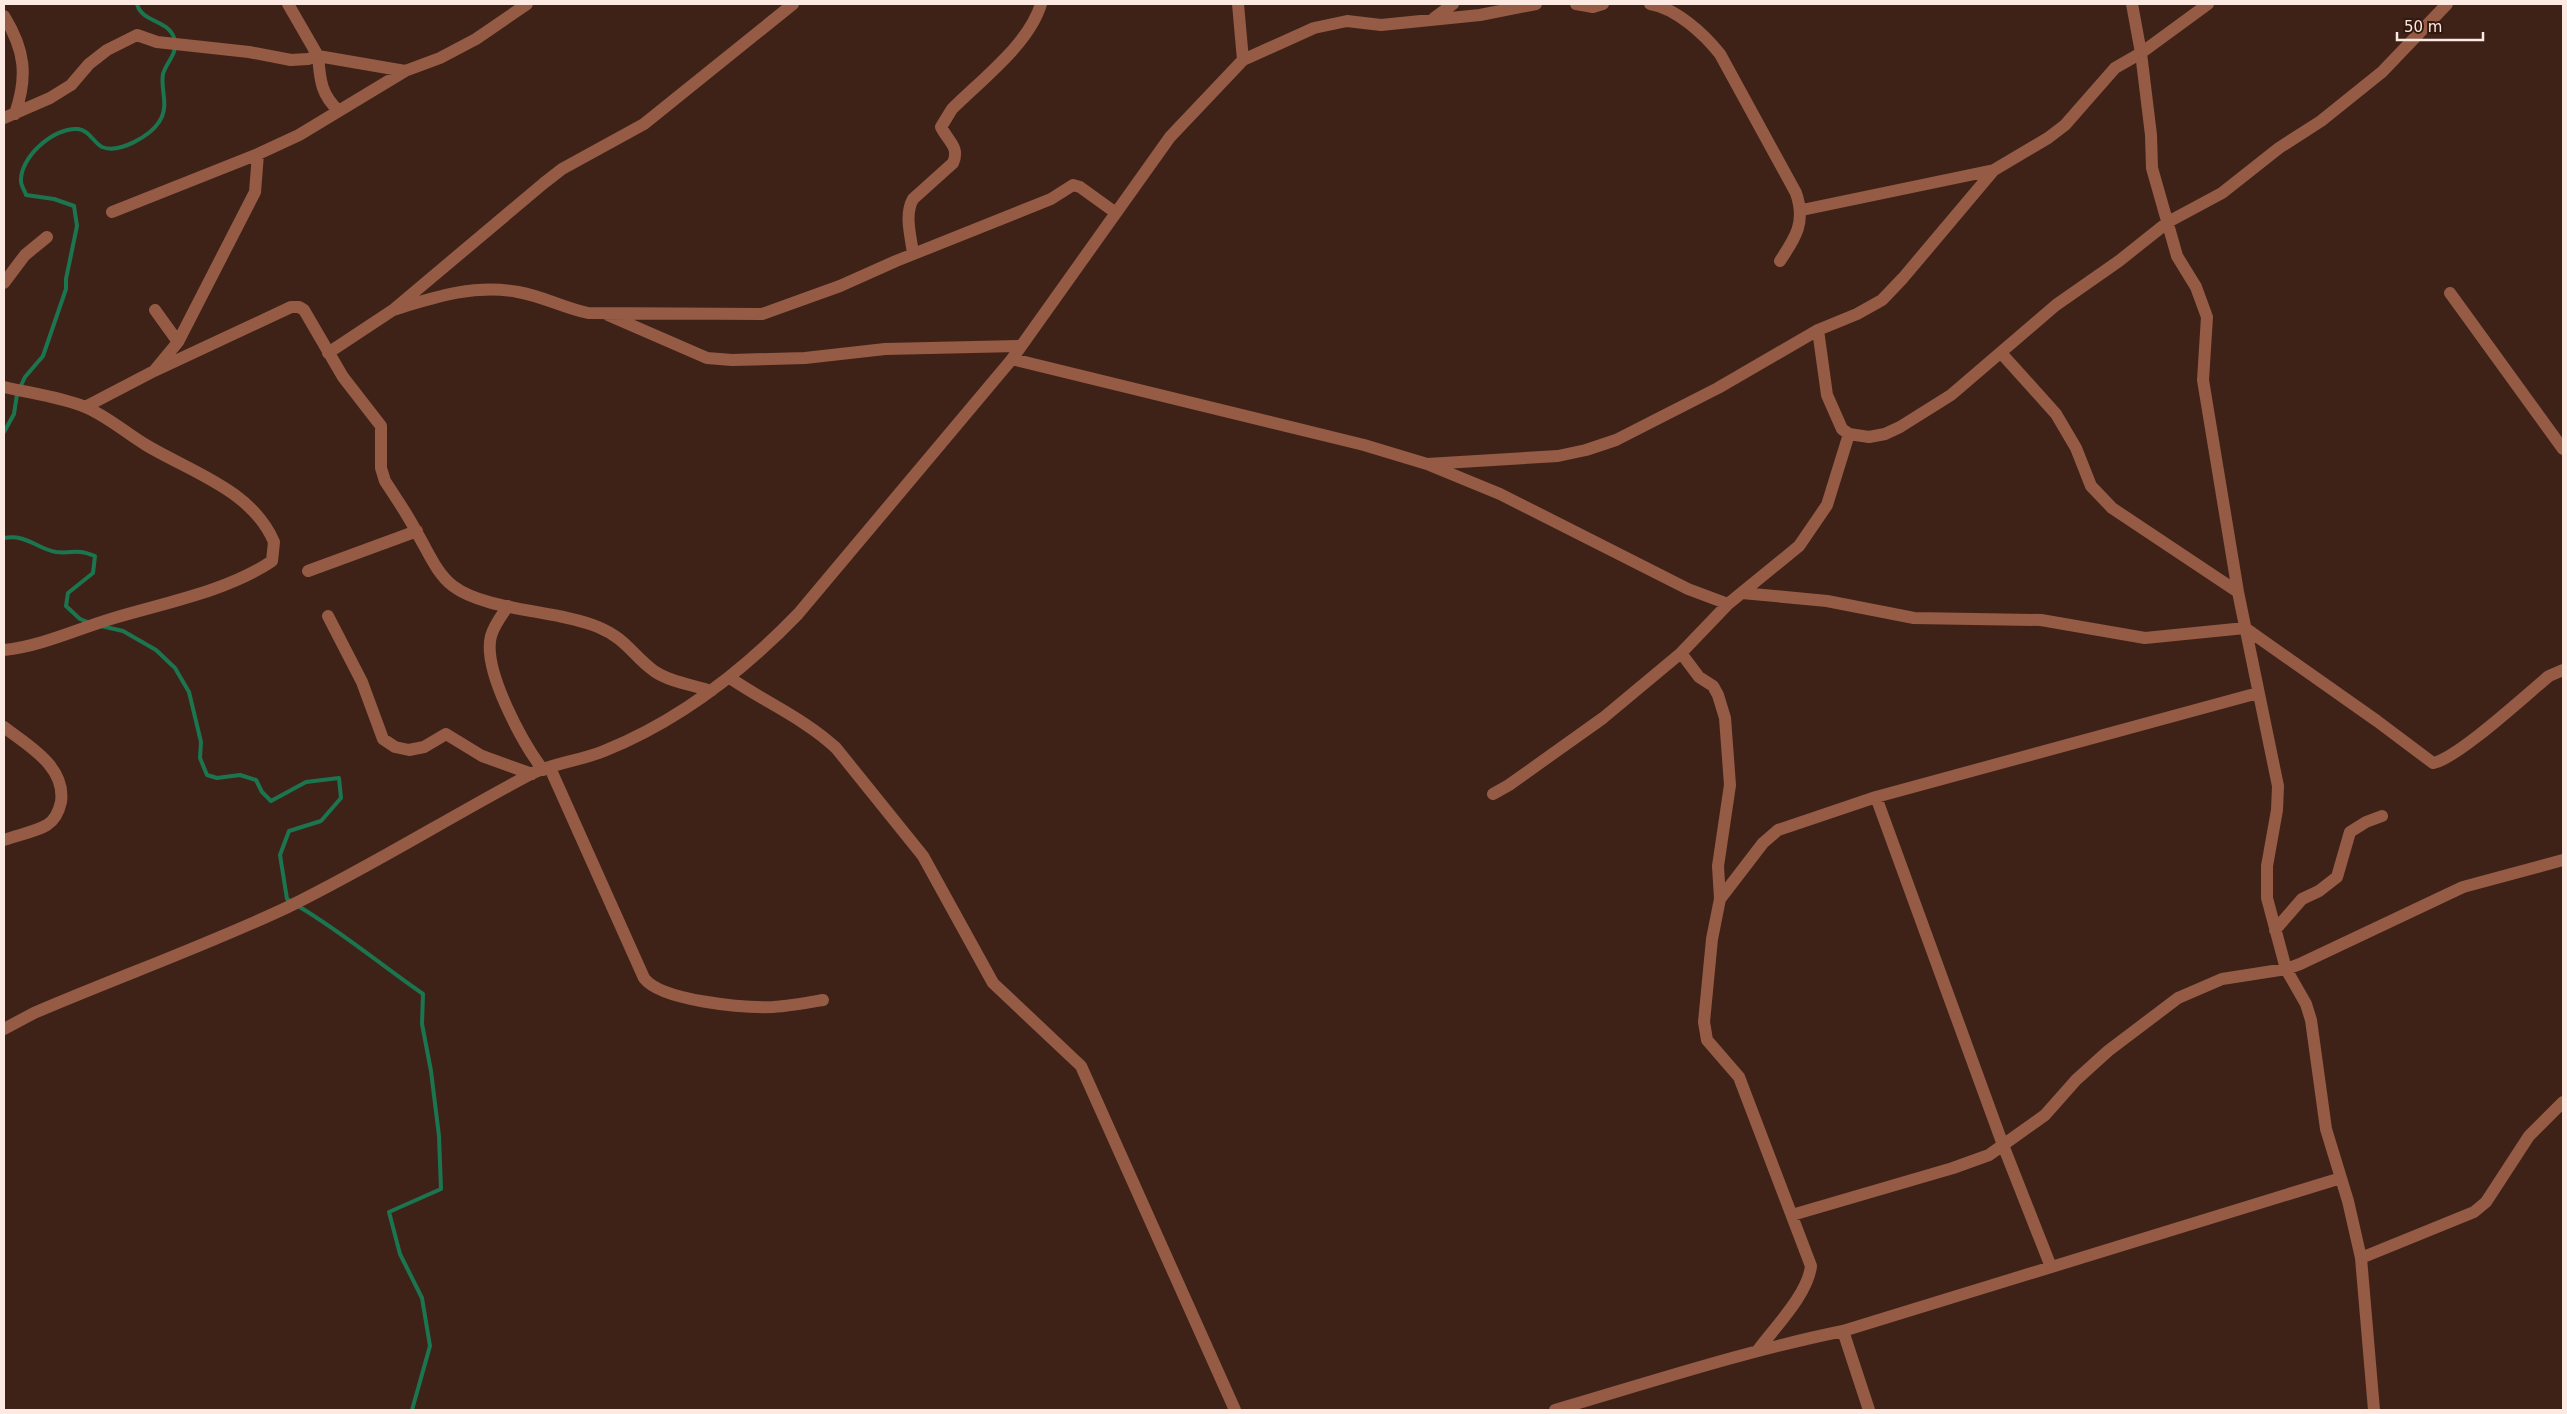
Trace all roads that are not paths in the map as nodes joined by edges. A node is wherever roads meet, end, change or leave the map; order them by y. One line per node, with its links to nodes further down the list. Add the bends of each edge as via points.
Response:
1 (288, 4): 17 (street)
2 (527, 4): 19 (street, via 476,39 440,58)
3 (793, 4): 34 (street, via 644,124 562,169)
4 (1041, 4): 29 (street, via 1038,16 1021,41 943,121 942,127 956,154 953,162 909,206)
5 (1238, 4): 18 (street)
6 (1453, 4): 15 (street)
7 (1536, 4): 15 (street, via 1480,15)
8 (1576, 4): 9 (street, via 1593,7)
9 (1603, 4)
10 (1656, 4): 24 (street, via 1693,26 1720,54 1796,193)
11 (2132, 4): 16 (street)
12 (2208, 4): 16 (street)
13 (2447, 4): 27 (street, via 2382,72 2321,122 2279,148 2222,193)
14 (4, 16): 21 (street, via 22,58 22,92)
15 (1434, 18): 18 (street, via 1381,24 1347,21 1314,28)
16 (2142, 54): 23 (street, via 2115,68 2065,125); 27 (street, via 2152,166)
17 (318, 56): 19 (street); 20 (street, via 321,88); 21 (street, via 291,60 157,42 137,35 89,64 72,85)
18 (1243, 60): 26 (street, via 1170,137)
19 (405, 71): 20 (street)
20 (339, 111): 22 (street)
21 (9, 116)
22 (258, 154): 25 (street); 37 (street, via 255,192)
23 (1994, 170): 24 (street); 36 (street, via 1882,300)
24 (1802, 210): 30 (street, via 1793,240)
25 (112, 212)
26 (1116, 212): 29 (street, via 1072,185 1051,199); 38 (street)
27 (2168, 222): 40 (street, via 2056,305); 50 (street, via 2178,256 2196,287 2207,317 2203,380)
28 (47, 237): 31 (street, via 25,255)
29 (913, 254): 35 (street, via 840,286 762,314)
30 (1780, 260)
31 (4, 282)
32 (2450, 293): 46 (street)
33 (154, 310): 37 (street)
34 (394, 310): 35 (street, via 460,290 502,290 520,292 571,310); 39 (street)
35 (606, 314): 38 (street, via 707,358 732,360 805,358 877,350)
36 (1818, 330): 45 (street, via 1827,395 1836,420); 47 (street, via 1718,388 1616,440 1558,456)
37 (178, 342): 42 (street)
38 (1022, 346): 41 (street)
39 (328, 353): 42 (street, via 304,310 291,307); 48 (street, via 381,426 383,475)
40 (2002, 354): 45 (street, via 1951,395 1900,427 1869,437); 50 (street, via 2056,414 2076,448 2091,486 2106,502 2167,547)
41 (1012, 359): 47 (street, via 1364,445); 59 (street, via 798,614)
42 (154, 371): 44 (street)
43 (4, 387): 44 (street)
44 (85, 407): 56 (street, via 240,499 271,534 274,542 272,562 248,575 204,591 76,632)
45 (1849, 434): 51 (street, via 1827,504 1813,526 1799,546)
46 (2563, 449)
47 (1428, 464): 52 (street, via 1500,494 1688,589)
48 (417, 531): 49 (street); 53 (street, via 433,563 451,586 464,594)
49 (308, 571)
50 (2238, 592): 55 (street)
51 (1742, 593): 52 (street); 55 (street, via 1827,601 1914,618 2041,620 2145,638)
52 (1728, 604): 57 (street)
53 (508, 606): 60 (street, via 575,618 599,627 622,639 653,670); 63 (street, via 491,635 490,657 520,734)
54 (328, 616): 63 (street, via 362,682 378,730 388,744 403,750 416,749 446,734 482,756)
55 (2245, 628): 58 (street, via 2433,763 2440,762 2466,744 2549,676); 61 (street)
56 (4, 650)
57 (1681, 653): 64 (street, via 1603,718); 69 (street, via 1699,677 1716,691 1725,718 1730,785 1716,877)
58 (2563, 670)
59 (730, 678): 60 (street); 82 (street, via 819,732 836,748 923,856 992,983 1081,1066)
60 (711, 691): 63 (street, via 632,738 602,752)
61 (2258, 693): 65 (street); 70 (street, via 2278,786 2266,882)
62 (4, 727): 67 (street, via 54,770 62,794 60,809 48,824)
63 (542, 770): 72 (street, via 649,985 667,994 748,1006 772,1007); 73 (street, via 303,899 234,932)
64 (1493, 794)
65 (1876, 797): 69 (street, via 1778,830 1763,843); 75 (street)
66 (2382, 816): 70 (street, via 2350,832 2337,877 2326,887 2302,899)
67 (4, 840)
68 (2563, 860): 71 (street, via 2463,887)
69 (1720, 900): 77 (street, via 1712,938 1705,1032 1713,1047 1739,1077)
70 (2274, 930): 71 (street)
71 (2286, 969): 75 (street, via 2222,979 2178,998 2108,1051 2045,1115); 76 (street, via 2306,1004 2311,1020 2326,1129)
72 (823, 1000)
73 (6, 1023)
74 (2563, 1102): 78 (street, via 2530,1136 2486,1202 2474,1212)
75 (2003, 1145): 77 (street, via 1989,1155 1953,1168); 79 (street)
76 (2341, 1178): 78 (street); 79 (street)
77 (1792, 1215): 81 (street, via 1808,1254 1810,1275)
78 (2362, 1258): 85 (street)
79 (2051, 1267): 80 (street)
80 (1843, 1331): 81 (street); 84 (street)
81 (1758, 1350): 83 (street)
82 (1235, 1410)
83 (1555, 1410)
84 (1869, 1410)
85 (2374, 1410)

